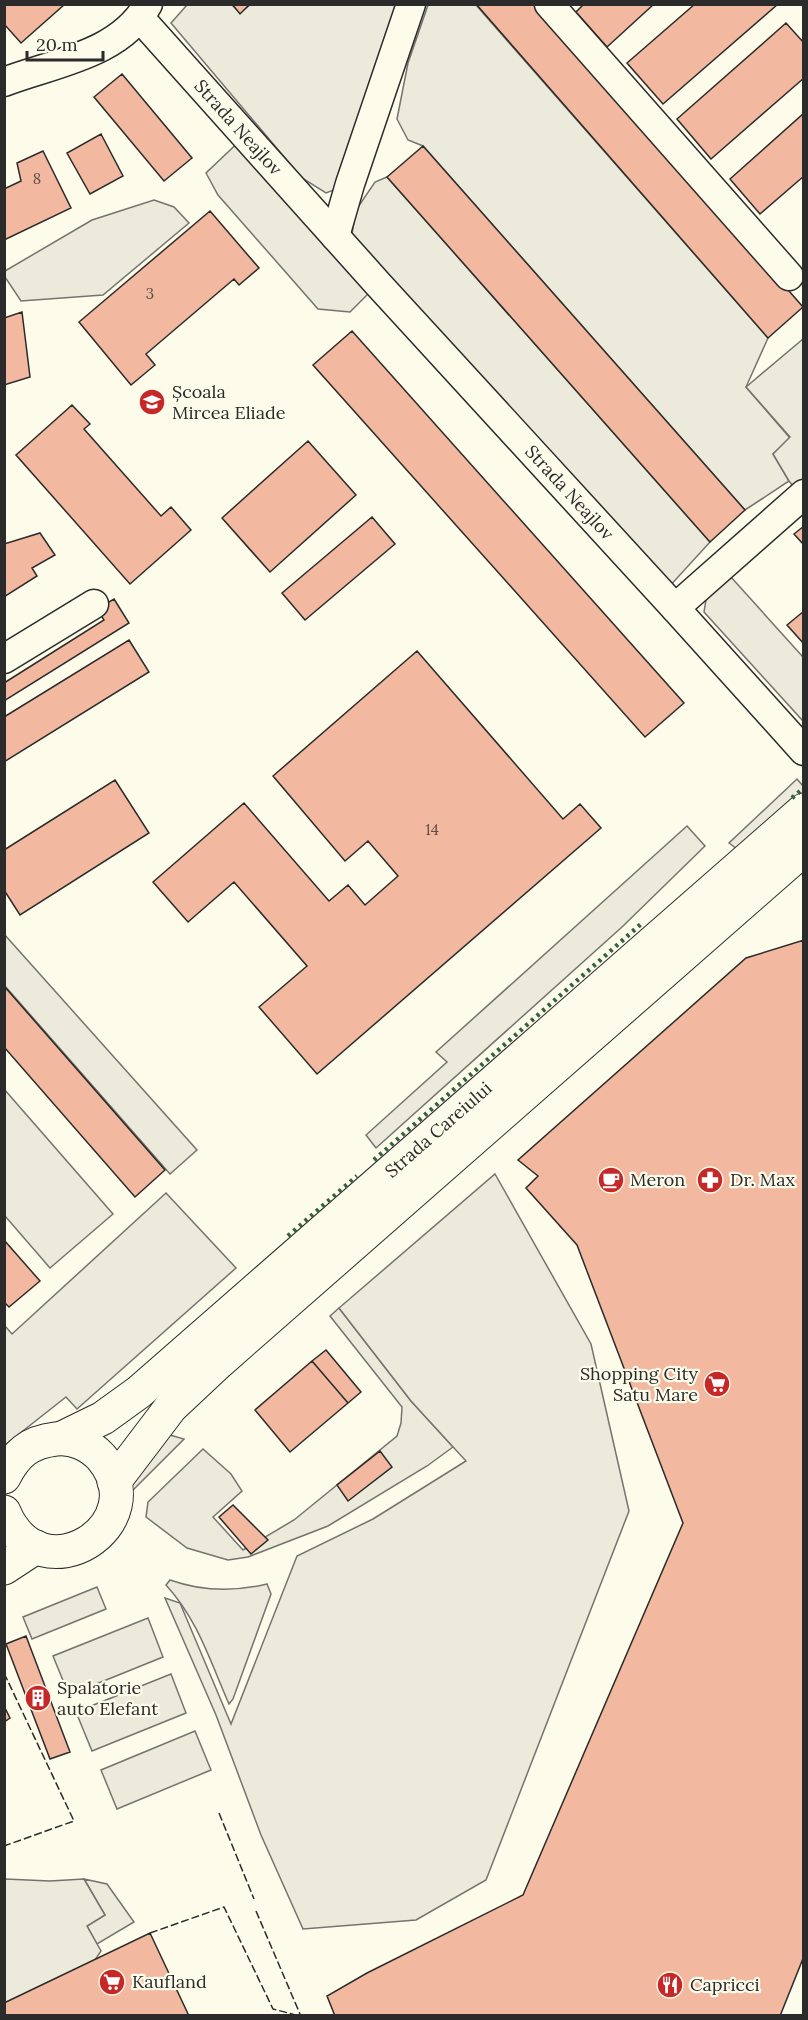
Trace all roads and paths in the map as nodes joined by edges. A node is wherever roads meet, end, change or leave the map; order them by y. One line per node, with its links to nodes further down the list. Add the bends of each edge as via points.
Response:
1 (411, 4): 5 (street)
2 (549, 4): 6 (street)
3 (144, 11): 4 (street, via 115,38 88,54); 5 (street, Strada Neajlov)
4 (4, 82)
5 (335, 236): 9 (street, Strada Neajlov)
6 (789, 276)
7 (804, 494): 9 (street)
8 (94, 604): 10 (street)
9 (675, 608): 11 (street, Strada Neajlov)
10 (4, 659)
11 (804, 751)
12 (804, 810): 14 (main road, Strada Careiului, via 139,1392 103,1418)
13 (804, 849): 16 (main road, Strada Careiului, via 219,1362 171,1407)
14 (62, 1438): 15 (main road, Strada Careiului, via 43,1440 26,1448 12,1461); 16 (main road, via 96,1451)
15 (4, 1478)
16 (114, 1482): 18 (main road, via 115,1502 110,1520 93,1541 66,1551)
17 (4, 1512): 18 (main road, via 22,1539)
18 (36, 1547): 19 (main road)
19 (4, 1568)

